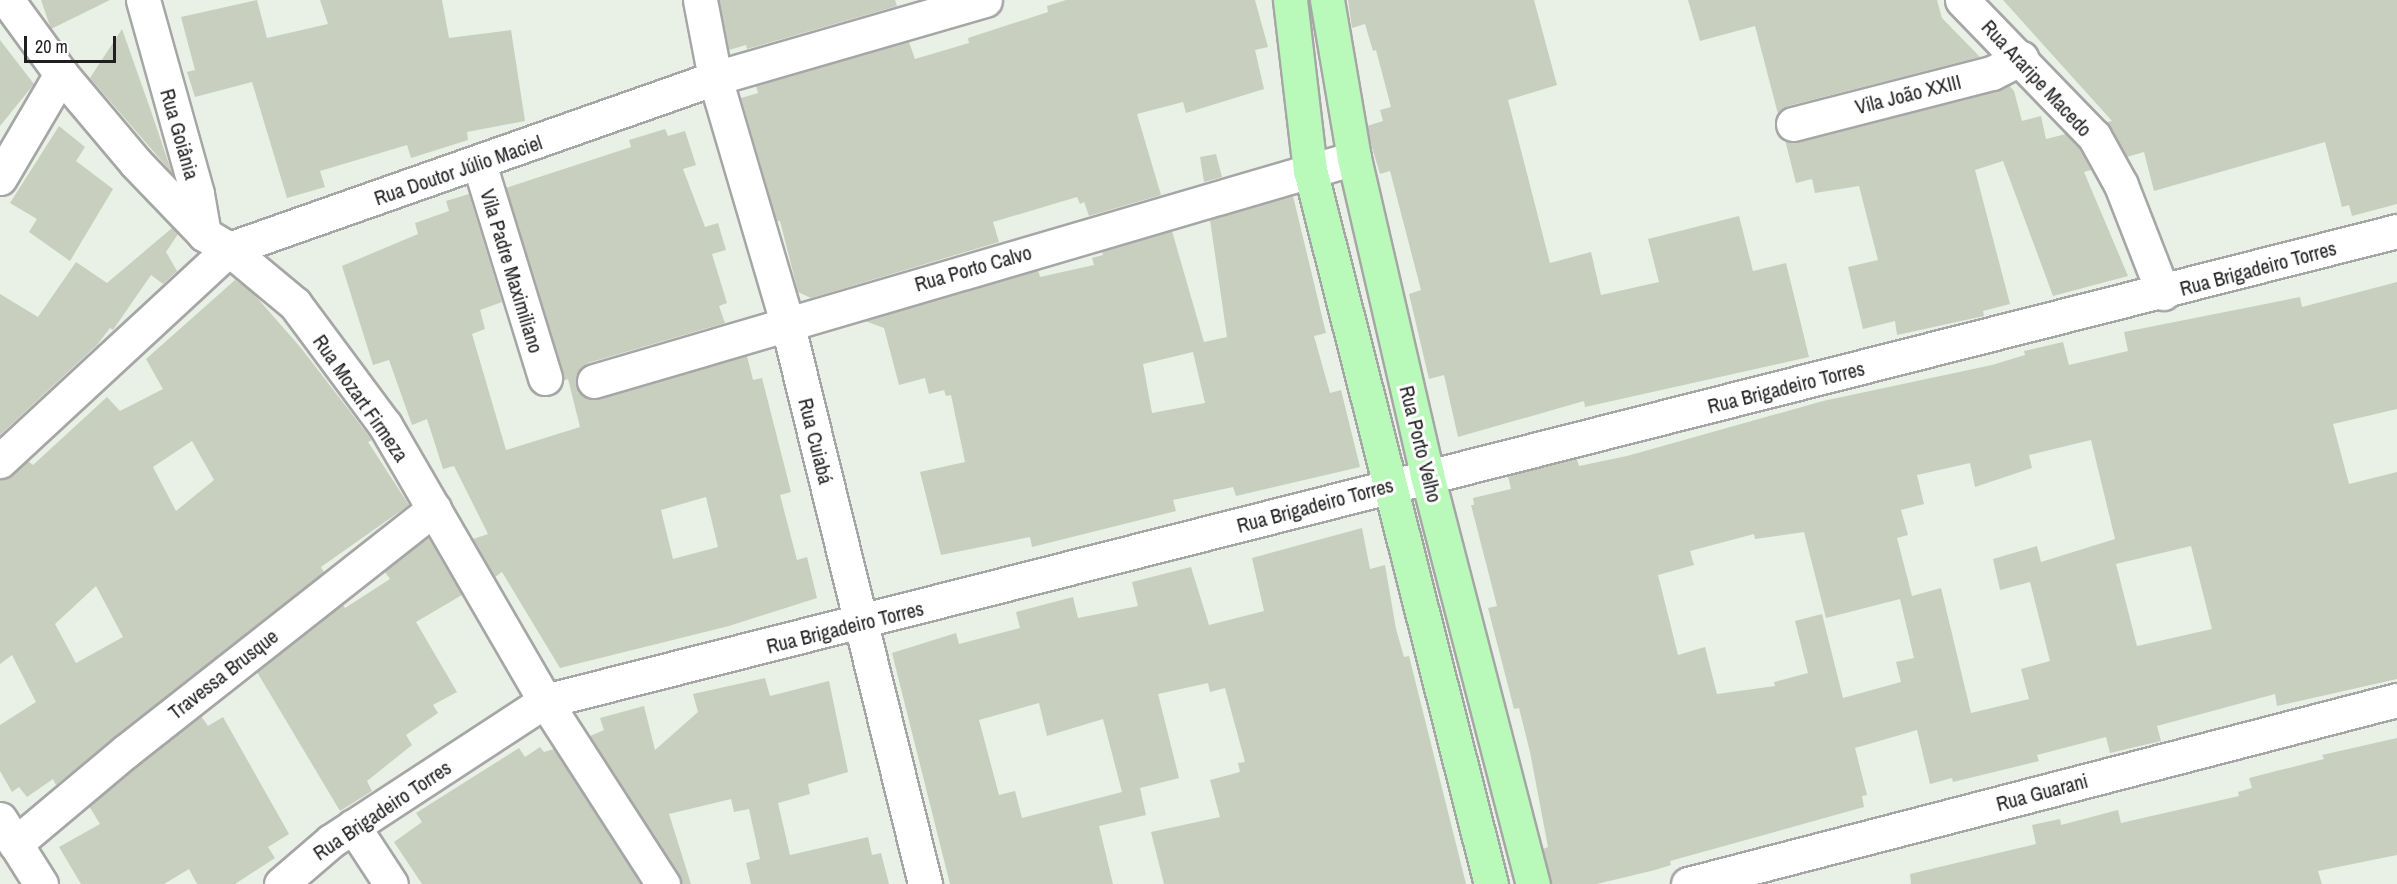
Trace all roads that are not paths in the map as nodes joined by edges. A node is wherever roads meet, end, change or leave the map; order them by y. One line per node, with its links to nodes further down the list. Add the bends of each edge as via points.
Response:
1 (7, 0): 9 (street, Rua Mozart Firmeza)
2 (143, 0): 17 (street, Rua Goiânia)
3 (700, 0): 10 (street, Rua Cuiabá)
4 (985, 0): 10 (street, Rua Doutor Júlio Maciel)
5 (1290, 0): 14 (main road, Rua Porto Velho)
6 (1327, 0): 12 (main road, Rua Porto Velho)
7 (1962, 0): 8 (street, Rua Araripe Macedo)
8 (2021, 58): 11 (street, Vila João XXIII, via 1992,73); 18 (street, Rua Araripe Macedo, via 2094,136 2121,185)
9 (61, 74): 15 (street); 17 (street, Rua Mozart Firmeza, via 135,162)
10 (715, 78): 13 (street, Rua Doutor Júlio Maciel); 19 (street, Rua Cuiabá)
11 (1793, 124)
12 (1354, 158): 14 (street, Rua Porto Calvo); 23 (main road, Rua Porto Velho)
13 (479, 164): 17 (street, Rua Doutor Júlio Maciel); 20 (street, Vila Padre Maximiliano)
14 (1311, 170): 19 (street, Rua Porto Calvo); 24 (main road, Rua Porto Velho)
15 (0, 178)
16 (2397, 231): 18 (street, Rua Brigadeiro Torres)
17 (217, 241): 22 (street, Rua Doutor Júlio Maciel); 25 (street, Rua Mozart Firmeza, via 295,304 385,425)
18 (2163, 293): 23 (street, Rua Brigadeiro Torres)
19 (787, 322): 21 (street, Rua Porto Calvo); 26 (street, Rua Cuiabá)
20 (545, 378)
21 (594, 381)
22 (0, 461)
23 (1427, 475): 24 (street, Rua Brigadeiro Torres); 37 (main road, Rua Porto Velho)
24 (1393, 484): 26 (street, Rua Brigadeiro Torres); 36 (main road, Rua Porto Velho)
25 (434, 509): 28 (street, Rua Mozart Firmeza); 30 (street, Travessa Brusque, via 135,744)
26 (861, 624): 28 (street, Rua Brigadeiro Torres); 35 (street, Rua Cuiabá)
27 (2397, 700): 38 (street, Rua Guarani)
28 (545, 701): 29 (street, Rua Brigadeiro Torres); 34 (street, Rua Mozart Firmeza)
29 (353, 826): 32 (street, Rua Brigadeiro Torres); 33 (street)
30 (8, 831): 31 (street)
31 (41, 884)
32 (281, 884)
33 (391, 884)
34 (663, 884)
35 (925, 884)
36 (1491, 884)
37 (1533, 884)
38 (1688, 884)

